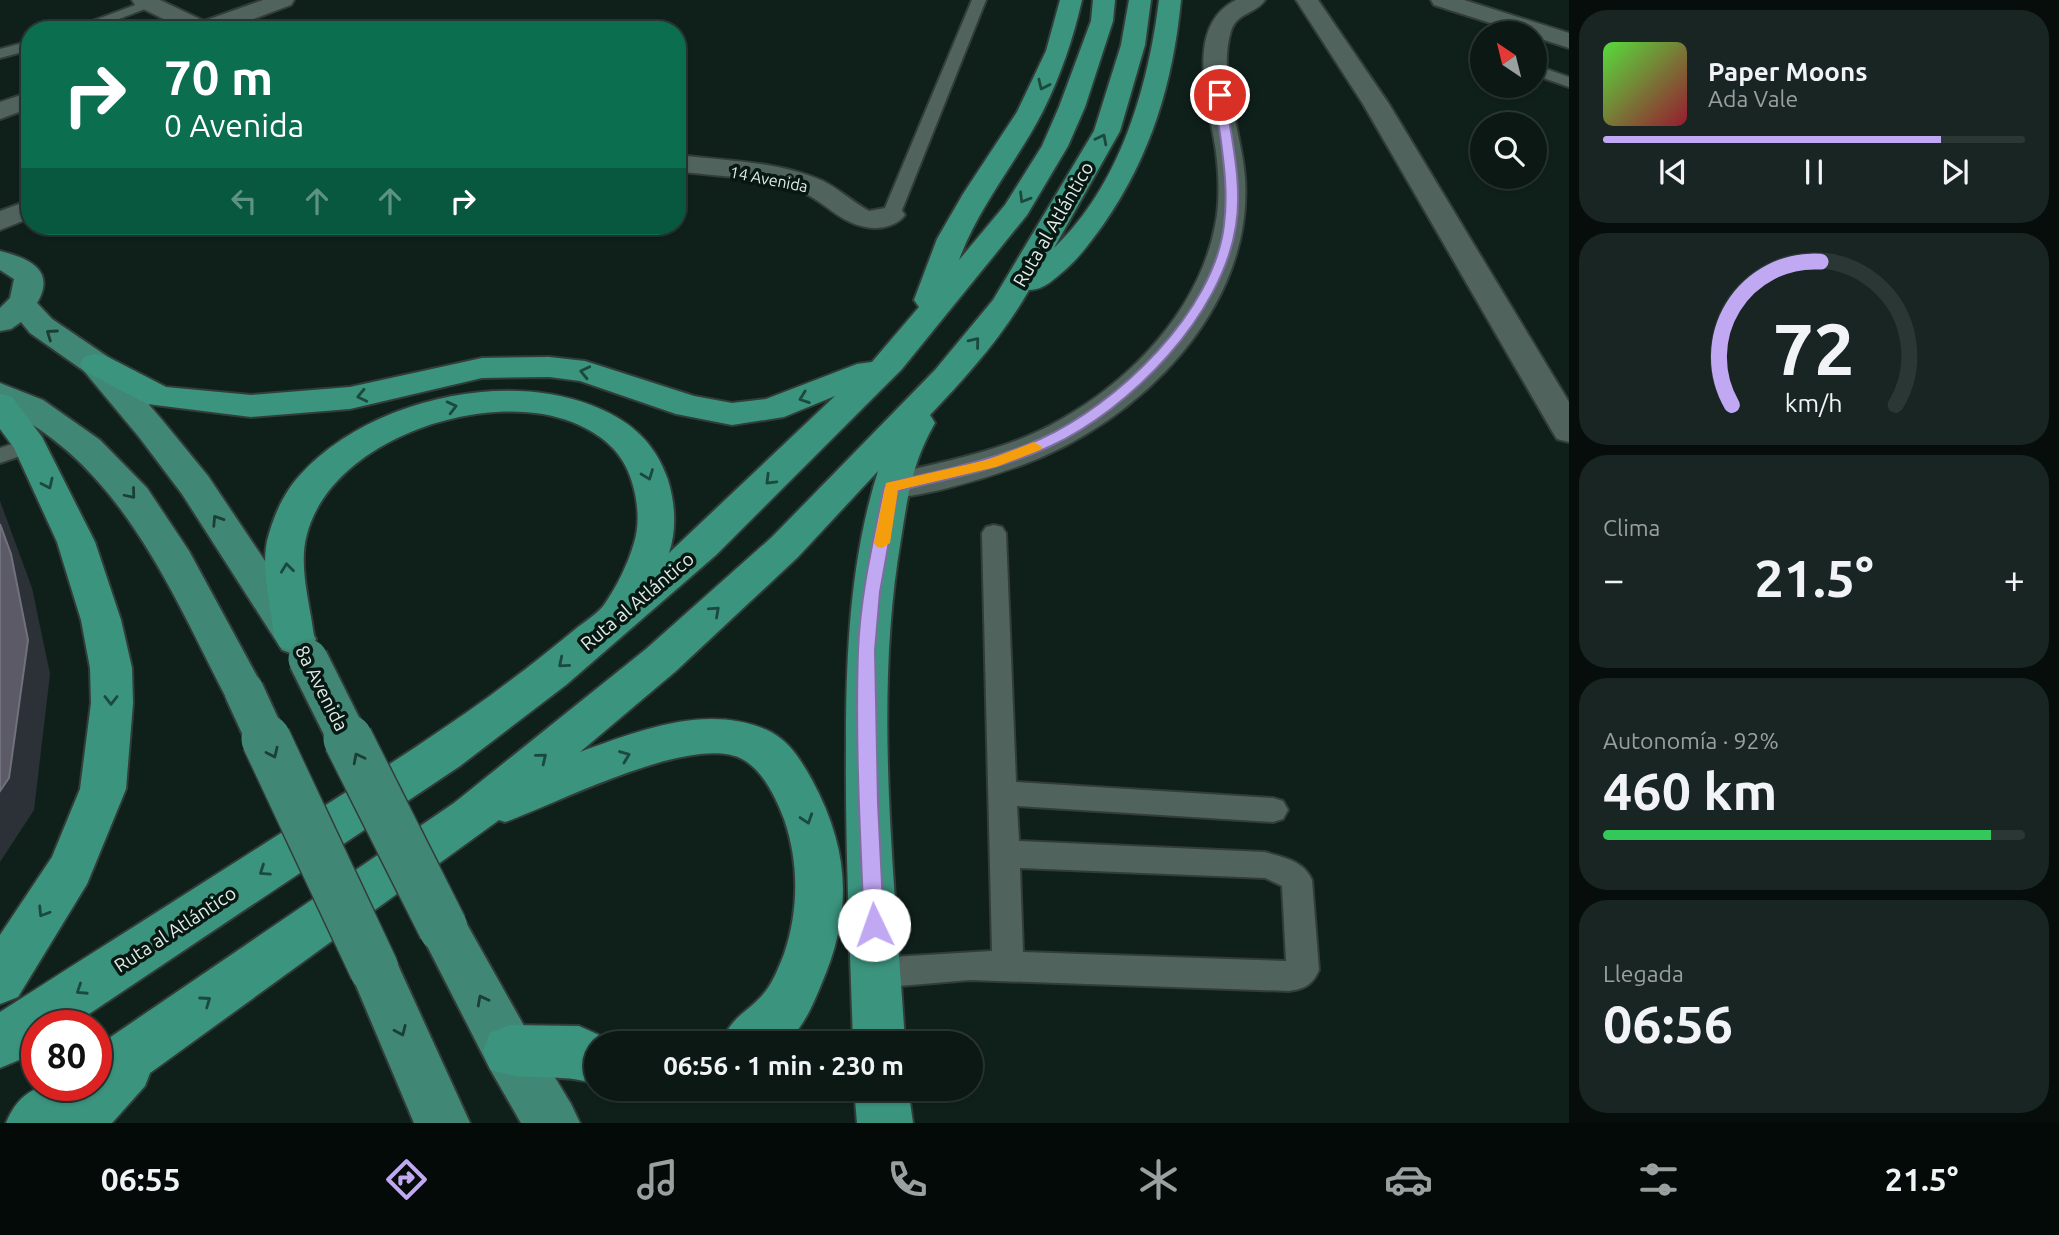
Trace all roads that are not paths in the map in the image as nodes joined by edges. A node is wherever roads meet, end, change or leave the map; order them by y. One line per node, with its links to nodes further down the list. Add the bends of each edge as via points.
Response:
1 (283, 0): 13 (street)
2 (979, 0): 23 (lane)
3 (1070, 0): 28 (highway, one-way to 28, via 1058,51 1030,112 952,239)
4 (1104, 0): 28 (highway, Ruta al Atlántico, one-way to 28, via 1086,70 1055,146 1017,209)
5 (1140, 0): 26 (highway, Ruta al Atlántico, one-way to 5, via 1107,131 1133,45)
6 (1170, 0): 26 (highway, via 1166,49 1133,152 1073,246)
7 (1254, 0): 36 (street, via 1226,17 1215,54 1231,180 1230,226 1218,270 1186,328 1147,370 1086,420 1046,442 991,464)
8 (1307, 0): 34 (street, via 1376,104)
9 (1442, 0): 14 (street)
10 (147, 2): 11 (lane); 12 (street)
11 (98, 21)
12 (185, 21)
13 (227, 21)
14 (1569, 41)
15 (21, 48): 16 (lane)
16 (0, 54)
17 (1547, 74): 18 (lane)
18 (1569, 82)
19 (21, 103): 20 (street)
20 (0, 111)
21 (686, 164): 23 (street, 14 Avenida, via 795,181 830,195 864,221)
22 (21, 212): 24 (street)
23 (891, 215)
24 (0, 221)
25 (0, 260): 27 (main road, via 19,267 29,277 29,290)
26 (1006, 304): 31 (highway, Ruta al Atlántico, one-way to 26)
27 (11, 313): 30 (main road, 8a Avenida, one-way to 27, via 41,326)
28 (919, 328): 29 (highway, Ruta al Atlántico)
29 (890, 362): 30 (highway, one-way to 30, via 772,409 732,414 688,406 585,371 549,367 482,368 350,398 251,406 159,397); 38 (highway, Ruta al Atlántico, one-way to 38, via 704,545)
30 (96, 364): 39 (main road, 8a Avenida, one-way to 30, via 195,485)
31 (947, 377): 36 (highway, via 901,450); 42 (highway, Ruta al Atlántico, one-way to 31, via 661,660 785,547)
32 (0, 394): 58 (main road, one-way to 58, bridge, via 31,408 88,448 134,496 175,561 244,691)
33 (0, 405): 35 (highway)
34 (1569, 431)
35 (15, 450): 46 (highway, one-way to 46, via 76,542 101,620 111,668 109,752 103,789 70,869)
36 (891, 487): 45 (highway, via 872,592 867,650)
37 (994, 533): 40 (lane)
38 (616, 619): 39 (highway, one-way to 38, via 285,548 299,504 322,473 365,442 417,416 503,398 567,406 610,425 633,445 648,472 656,499 652,547); 50 (highway, Ruta al Atlántico, one-way to 50, via 444,753)
39 (301, 648): 51 (main road, 8a Avenida, one-way to 39, bridge)
40 (1003, 793): 41 (lane); 43 (lane)
41 (1273, 810)
42 (470, 817): 47 (highway, one-way to 47, via 654,744 703,736 738,739 768,751 802,804 814,839 822,890 810,954 784,1009); 49 (highway, Ruta al Atlántico, one-way to 42)
43 (1005, 854): 44 (lane); 44 (lane, via 1265,865 1287,872 1297,880 1303,970 1289,976)
44 (1008, 966): 45 (lane)
45 (876, 973): 48 (highway)
46 (0, 980)
47 (760, 1031)
48 (878, 1031)
49 (150, 1041): 53 (highway, Ruta al Atlántico); 57 (highway)
50 (0, 1042)
51 (509, 1051): 52 (highway); 59 (main road, 8a Avenida)
52 (584, 1054)
53 (112, 1068)
54 (65, 1101): 56 (highway)
55 (883, 1101): 60 (highway)
56 (34, 1123)
57 (76, 1123)
58 (442, 1123)
59 (552, 1123)
60 (886, 1123)

